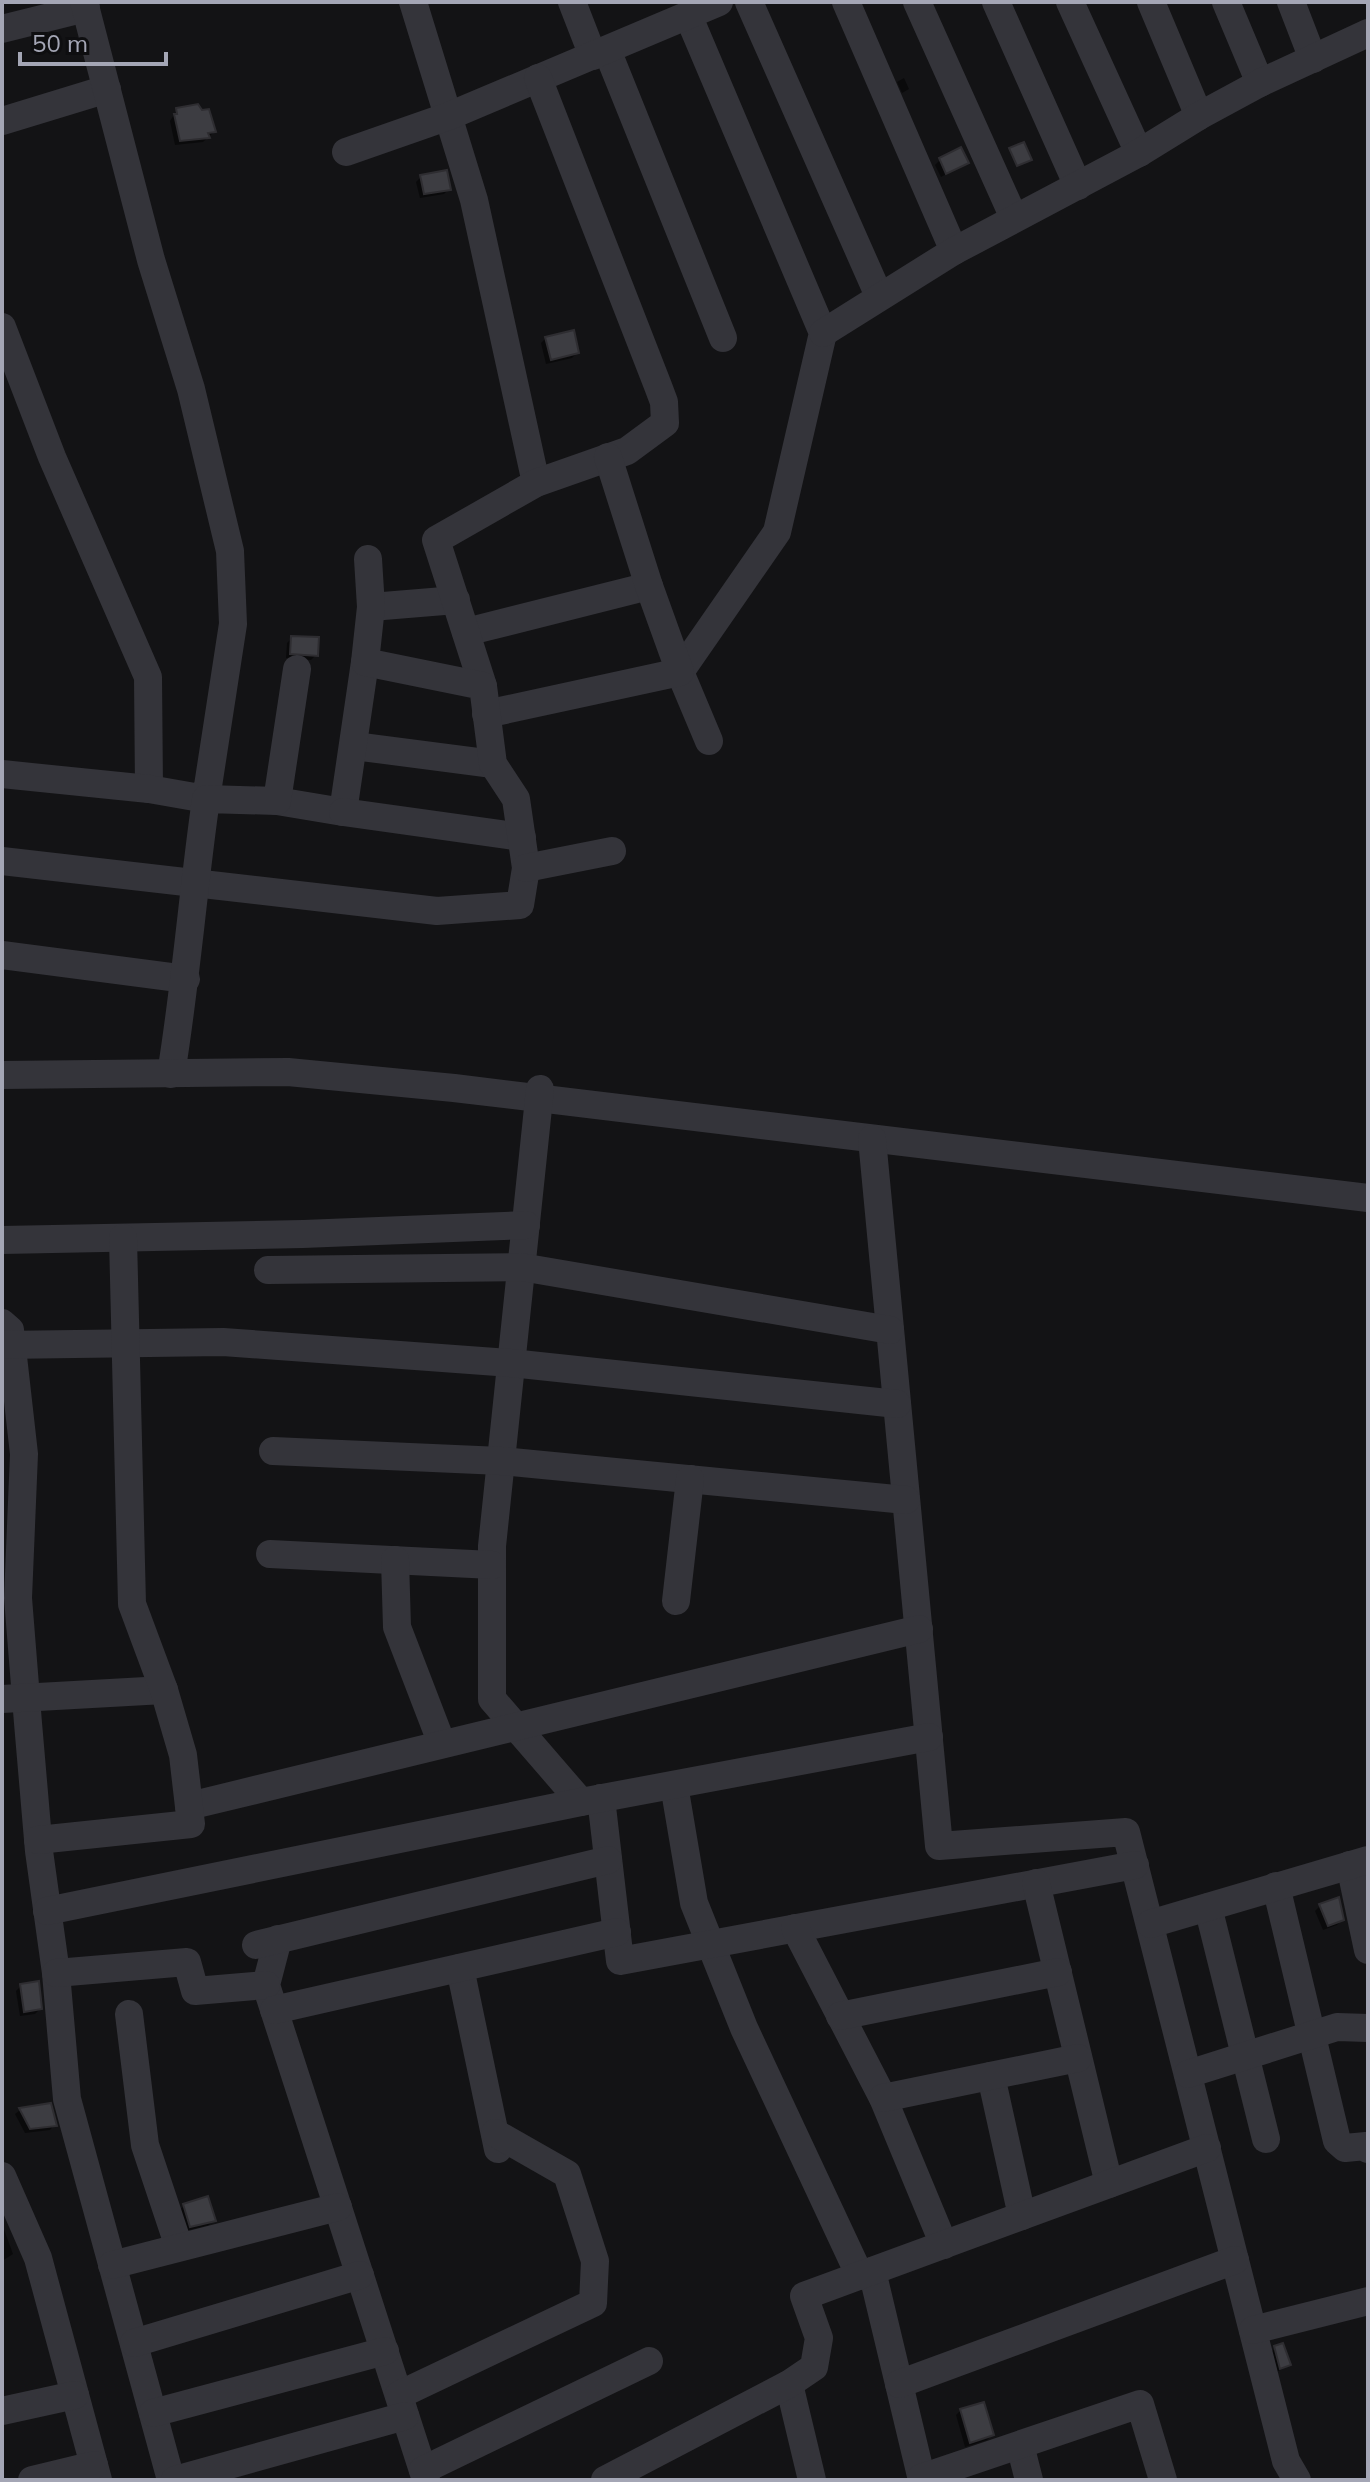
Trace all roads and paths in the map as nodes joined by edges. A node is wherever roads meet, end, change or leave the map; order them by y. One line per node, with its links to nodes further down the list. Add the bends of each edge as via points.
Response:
1 (413, 2): 21 (street)
2 (572, 2): 16 (street)
3 (719, 2): 13 (street)
4 (749, 2): 29 (street)
5 (846, 2): 28 (street)
6 (917, 2): 27 (street)
7 (996, 2): 26 (street)
8 (1070, 2): 25 (street)
9 (1151, 2): 22 (street)
10 (1226, 2): 19 (street)
11 (1291, 2): 17 (street)
12 (85, 5): 14 (street); 20 (street)
13 (688, 15): 16 (street); 31 (street)
14 (2, 29)
15 (1368, 33): 17 (street)
16 (600, 53): 18 (street); 32 (street)
17 (1313, 59): 19 (street)
18 (538, 78): 21 (street); 33 (street, via 664,402 665,423 627,451)
19 (1260, 83): 22 (street)
20 (107, 89): 23 (street); 50 (street, via 230,551 233,624)
21 (449, 116): 24 (street); 34 (street, via 474,200)
22 (1199, 116): 25 (street)
23 (2, 121)
24 (346, 152)
25 (1139, 153): 26 (street)
26 (1078, 186): 27 (street)
27 (1014, 218): 28 (street)
28 (954, 251): 29 (street)
29 (879, 296): 31 (street)
30 (2, 327): 49 (street, via 148,677)
31 (823, 333): 42 (street, via 777,532)
32 (723, 338)
33 (608, 457): 34 (street); 36 (street)
34 (536, 483): 37 (street, via 436,540)
35 (368, 559): 38 (street)
36 (649, 586): 39 (street); 42 (street)
37 (456, 600): 38 (street); 39 (street)
38 (371, 607): 40 (street)
39 (466, 632): 43 (street)
40 (365, 662): 43 (street); 46 (street)
41 (297, 669): 51 (street)
42 (680, 672): 44 (street); 45 (street)
43 (483, 686): 44 (street)
44 (486, 714): 47 (street)
45 (709, 741)
46 (354, 746): 47 (street); 52 (street)
47 (493, 764): 53 (street, via 516,799)
48 (2, 774): 49 (street)
49 (149, 789): 50 (street)
50 (206, 799): 51 (street); 57 (street)
51 (277, 801): 52 (street)
52 (343, 812): 53 (street)
53 (522, 837): 56 (street)
54 (612, 851): 56 (street)
55 (2, 861): 57 (street)
56 (526, 868): 57 (street, via 520,905 437,911)
57 (195, 882): 59 (street)
58 (2, 955): 59 (street)
59 (186, 979): 60 (street)
60 (171, 1074): 61 (street); 62 (street, via 288,1072)
61 (2, 1075)
62 (540, 1094): 63 (street); 65 (street)
63 (872, 1139): 64 (street); 70 (street)
64 (1368, 1198)
65 (526, 1225): 66 (street); 68 (street)
66 (123, 1238): 67 (street); 72 (street)
67 (2, 1240)
68 (521, 1267): 69 (street); 70 (street); 73 (street)
69 (268, 1270)
70 (890, 1330): 74 (street)
71 (5, 1337): 72 (street); 85 (street, via 24,1454)
72 (126, 1343): 73 (street, via 223,1342); 84 (street, via 132,1604)
73 (511, 1363): 74 (street); 76 (street)
74 (897, 1404): 78 (street)
75 (273, 1451): 76 (street)
76 (501, 1461): 77 (street); 81 (street)
77 (690, 1479): 78 (street); 82 (street)
78 (906, 1500): 83 (street)
79 (270, 1554): 80 (street)
80 (395, 1560): 81 (street); 88 (street, via 397,1627)
81 (492, 1565): 86 (street, via 492,1699)
82 (676, 1601)
83 (919, 1629): 86 (street); 87 (street)
84 (164, 1690): 85 (street); 91 (street, via 183,1755)
85 (14, 1698): 92 (street)
86 (516, 1727): 88 (street); 90 (street)
87 (929, 1737): 89 (street); 95 (street, via 939,1846 1126,1832)
88 (442, 1744): 91 (street)
89 (674, 1785): 90 (street); 103 (street, via 694,1903)
90 (591, 1800): 93 (street); 99 (street)
91 (189, 1806): 92 (street, via 191,1824)
92 (38, 1840): 99 (street)
93 (608, 1860): 102 (street); 108 (street, via 267,1942)
94 (1359, 1862): 97 (street); 104 (street)
95 (1135, 1865): 96 (street); 100 (street)
96 (1036, 1883): 101 (street); 106 (street)
97 (1276, 1886): 98 (street); 112 (street)
98 (1208, 1907): 100 (street); 113 (street)
99 (47, 1911): 107 (street)
100 (1150, 1924): 115 (street)
101 (795, 1928): 103 (street); 110 (street)
102 (617, 1932): 103 (street, via 620,1961); 105 (street)
103 (711, 1944): 129 (street, via 744,2028)
104 (1367, 1944)
105 (460, 1968): 108 (street); 139 (street, via 496,2141 567,2174 595,2261 593,2303)
106 (1058, 1972): 110 (street); 114 (street)
107 (56, 1973): 108 (street, via 187,1962 195,1991); 128 (street, via 67,2099)
108 (270, 1998): 123 (street)
109 (129, 2014): 126 (street, via 145,2145)
110 (840, 2016): 117 (street)
111 (1368, 2028): 112 (street, via 1337,2027)
112 (1313, 2035): 113 (street); 120 (street, via 1337,2141 1345,2148)
113 (1246, 2056): 115 (street); 118 (street)
114 (1078, 2058): 116 (street); 122 (street)
115 (1188, 2074): 119 (street)
116 (991, 2076): 117 (street); 124 (street)
117 (883, 2098): 125 (street)
118 (1266, 2139)
119 (1207, 2148): 122 (street); 127 (street)
120 (1368, 2149)
121 (2, 2176): 138 (street, via 38,2258)
122 (1109, 2184): 124 (street)
123 (338, 2207): 126 (street); 130 (street)
124 (1022, 2216): 125 (street)
125 (944, 2245): 129 (street)
126 (179, 2247): 128 (street)
127 (1235, 2260): 132 (street); 137 (street)
128 (112, 2265): 133 (street)
129 (866, 2274): 136 (street, via 804,2296 819,2338 814,2367); 137 (street)
130 (360, 2275): 133 (street); 134 (street)
131 (1368, 2301): 132 (street)
132 (1253, 2330): 152 (street, via 1286,2461)
133 (134, 2343): 141 (street)
134 (385, 2351): 139 (street); 141 (street)
135 (649, 2361): 144 (street)
136 (789, 2384): 148 (street); 149 (street)
137 (899, 2384): 145 (street)
138 (75, 2395): 140 (street); 143 (street)
139 (402, 2405): 144 (street); 147 (street)
140 (2, 2411)
141 (153, 2413): 147 (street)
142 (1020, 2445): 145 (street); 150 (street); 151 (street, via 1140,2404)
143 (96, 2472): 146 (street)
144 (425, 2475)
145 (921, 2479)
146 (32, 2480)
147 (173, 2480)
148 (605, 2480)
149 (812, 2480)
150 (1029, 2480)
151 (1163, 2480)
152 (1297, 2480)

